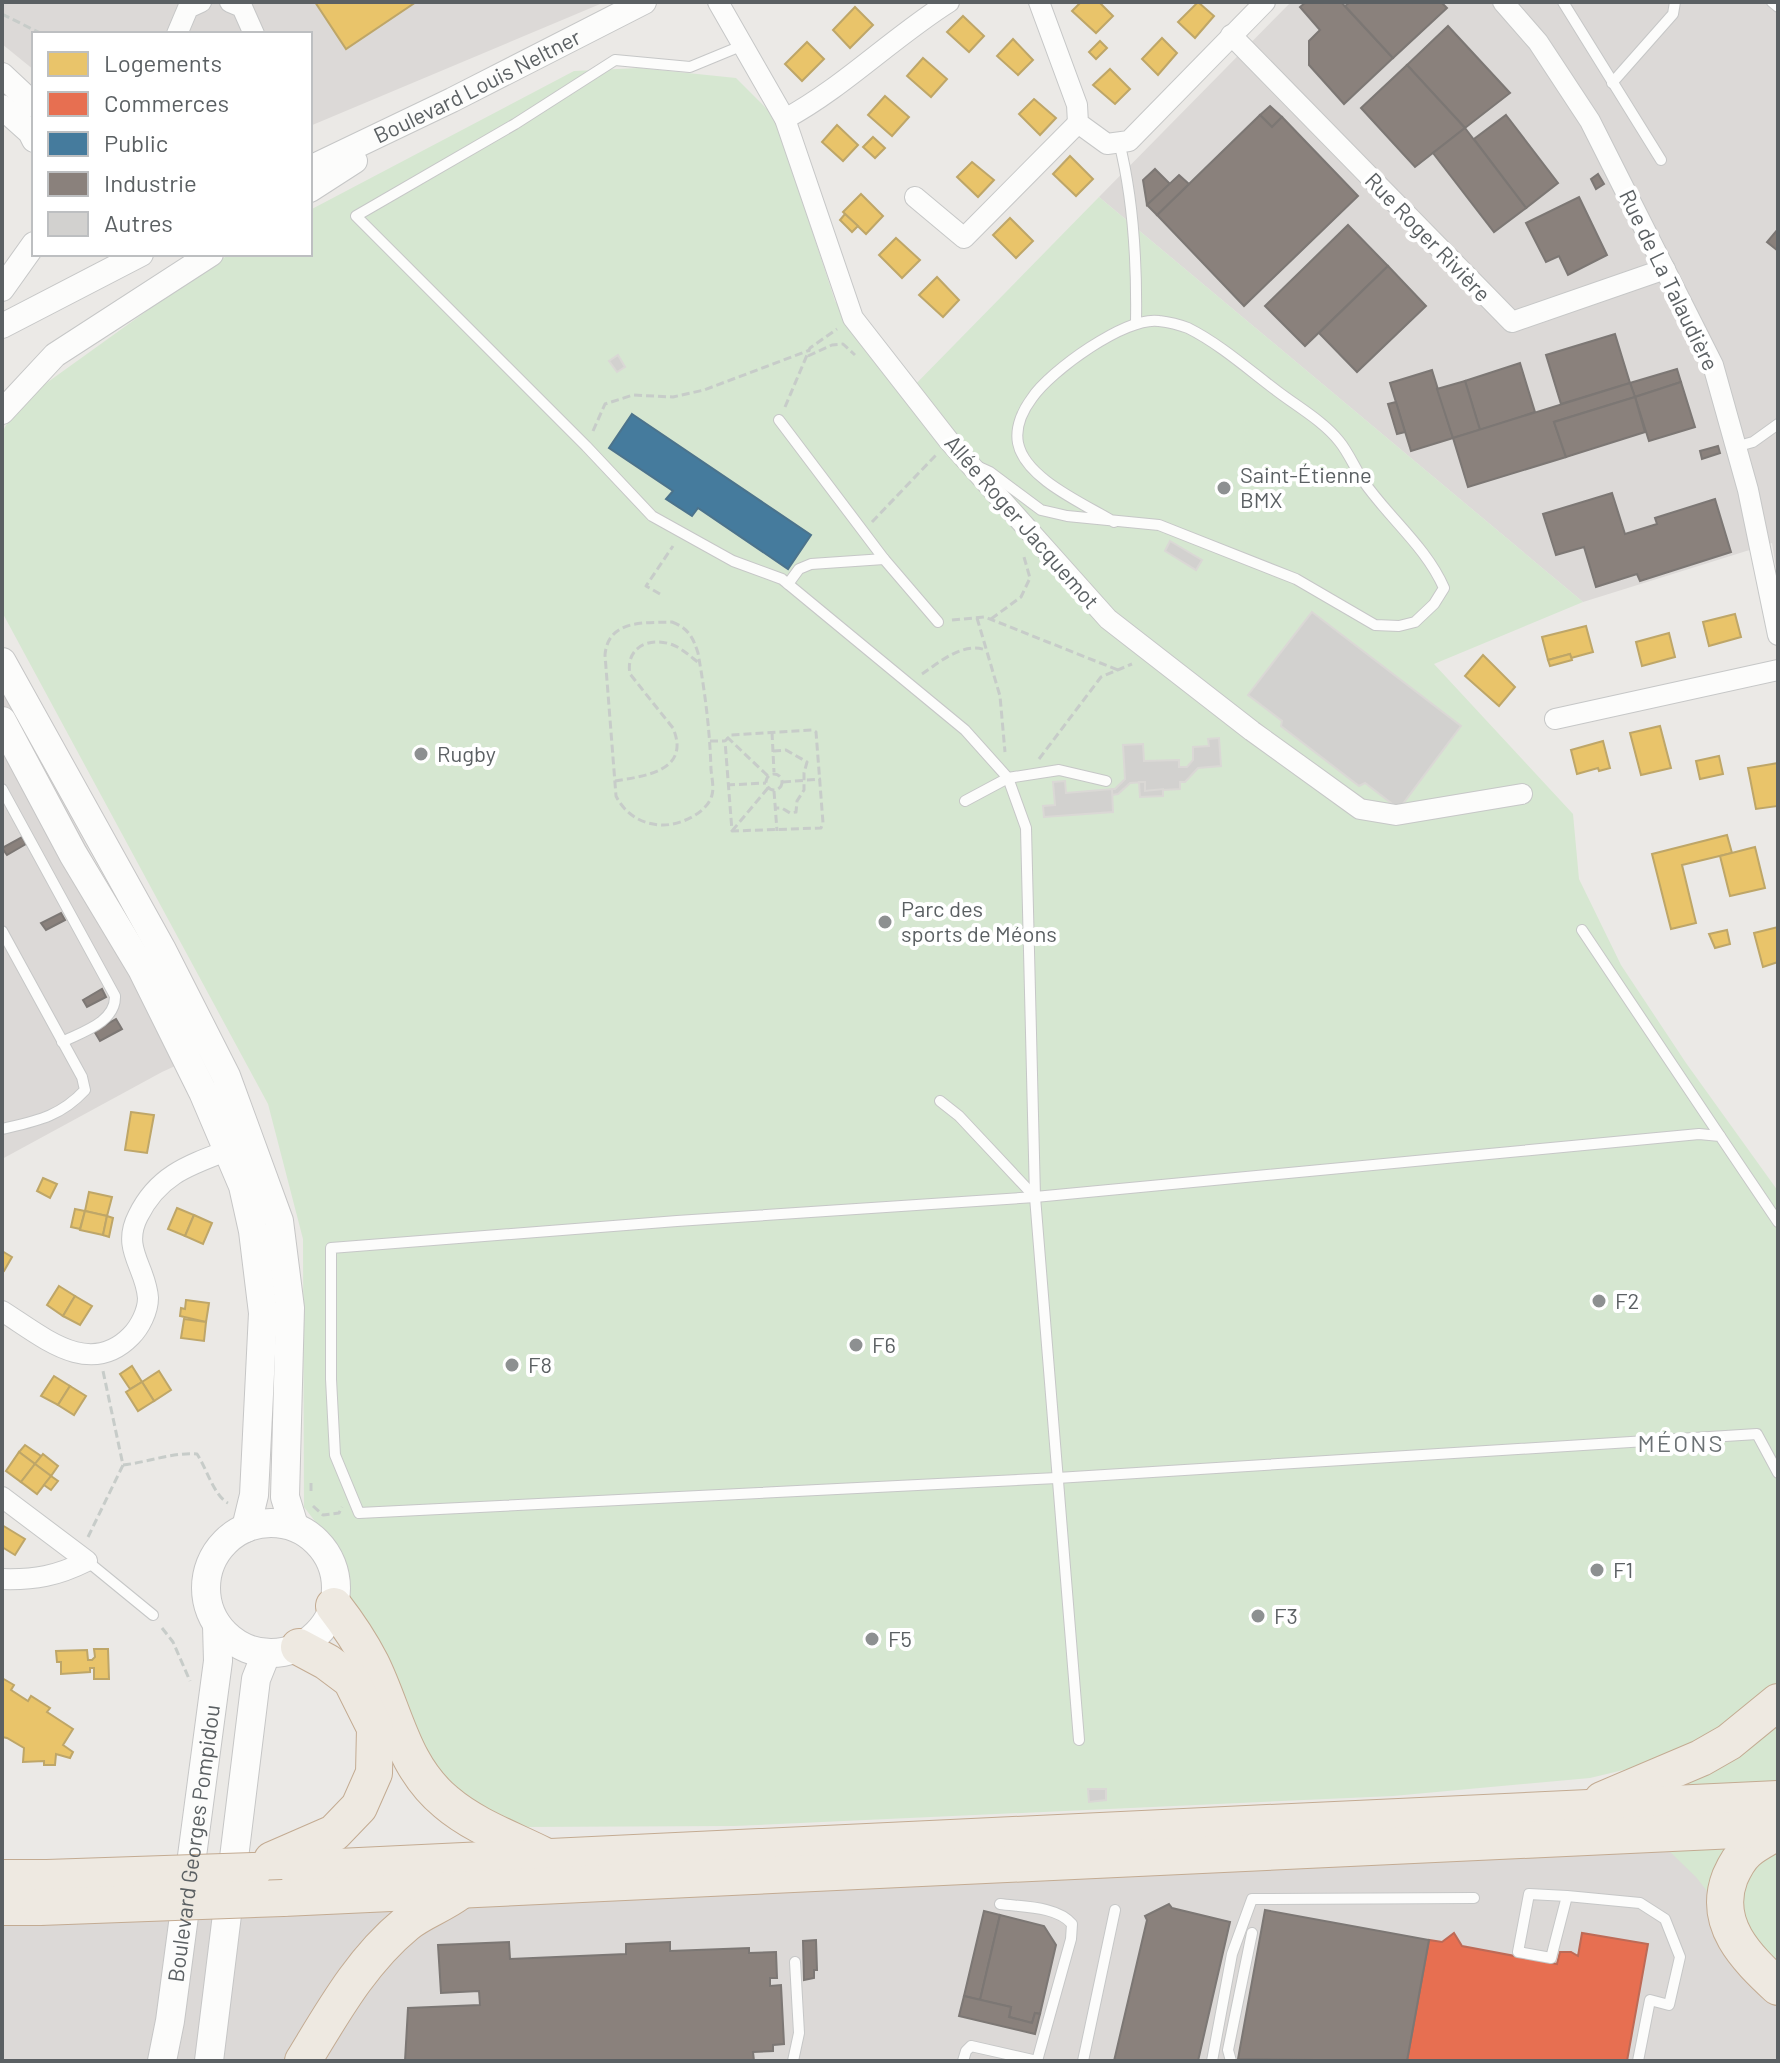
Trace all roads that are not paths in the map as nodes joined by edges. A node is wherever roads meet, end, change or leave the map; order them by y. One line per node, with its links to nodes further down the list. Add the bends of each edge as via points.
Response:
1 (201, 2): 13 (street, via 188,8)
2 (644, 2): 19 (street, Boulevard Louis Neltner)
3 (718, 2): 16 (street, Allée Roger Jacquemot)
4 (949, 2): 22 (street)
5 (1039, 2): 23 (street, via 1077,105)
6 (1265, 2): 15 (street)
7 (1503, 2): 33 (street, Rue de La Talaudière, via 1538,42 1590,121)
8 (1563, 2): 18 (lane)
9 (1675, 2): 18 (lane, via 1673,14)
10 (1772, 2): 12 (lane)
11 (239, 4): 14 (street)
12 (1778, 7)
13 (178, 32)
14 (253, 32)
15 (1231, 35): 25 (street, via 1129,141); 33 (street, Rue Roger Rivière, via 1512,322)
16 (741, 46): 22 (street, Allée Roger Jacquemot); 44 (lane, via 690,67 615,60 356,216 652,516 733,561)
17 (2, 75): 20 (street)
18 (1612, 83): 26 (lane)
19 (452, 100): 27 (street, Boulevard Louis Neltner); 28 (street)
20 (32, 103)
21 (2, 107): 24 (street)
22 (785, 119): 41 (street, Allée Roger Jacquemot, via 853,318)
23 (1078, 123): 25 (street, via 1107,144); 29 (street, via 964,238)
24 (32, 136)
25 (1119, 142): 35 (lane, via 1129,181)
26 (1661, 160)
27 (312, 167)
28 (312, 189)
29 (915, 197)
30 (32, 247): 34 (street)
31 (208, 256): 37 (street, via 55,355)
32 (127, 258): 36 (street)
33 (1665, 269): 40 (street, Rue de La Talaudière, via 1713,365)
34 (2, 289)
35 (1136, 323): 42 (lane, via 1064,367 1032,396 1018,423 1018,443 1040,477); 42 (lane, via 1156,320 1187,328 1318,421 1340,441 1365,484 1420,549 1444,588 1415,622 1375,625 1296,579 1200,541 1159,525)
36 (2, 326)
37 (2, 412)
38 (779, 420): 43 (lane)
39 (1778, 424): 40 (lane, via 1753,442)
40 (1735, 447): 46 (street, Rue de La Talaudière)
41 (967, 461): 42 (lane, via 1041,510); 56 (street, Allée Roger Jacquemot, via 1108,619 1360,809 1396,815)
42 (1114, 522)
43 (884, 559): 44 (lane, via 811,564 799,569); 45 (lane)
44 (788, 584): 53 (lane, via 965,730)
45 (938, 622)
46 (1778, 635)
47 (2, 648): 50 (street)
48 (2, 662): 50 (main road)
49 (1778, 670): 51 (street)
50 (21, 696): 71 (main road, via 226,1076 279,1221 290,1308 285,1497)
51 (1555, 719)
52 (2, 721): 64 (main road, via 142,969)
53 (1008, 778): 54 (lane, via 1059,770); 57 (lane); 65 (lane, via 1026,828)
54 (1106, 781)
55 (2, 789): 60 (lane, via 115,996 103,1020)
56 (1522, 794)
57 (965, 801)
58 (1582, 930): 63 (lane)
59 (2, 931): 60 (lane)
60 (62, 1042): 62 (lane, via 85,1090 70,1106 43,1120)
61 (940, 1101): 65 (lane)
62 (2, 1129)
63 (1720, 1136): 65 (lane); 66 (lane)
64 (229, 1150): 67 (street, via 182,1168 156,1187 136,1218 131,1249 148,1299 140,1327 120,1348 99,1355 65,1351); 72 (main road, via 253,1231 263,1313 254,1495)
65 (1035, 1197): 69 (lane); 69 (lane, via 331,1248 335,1455 359,1513)
66 (1778, 1222)
67 (2, 1311)
68 (1778, 1473): 69 (lane, via 1757,1434)
69 (1057, 1478): 80 (lane)
70 (2, 1497): 73 (street)
71 (294, 1526): 72 (main road, via 262,1523); 75 (main road, via 311,1536 329,1559 337,1587)
72 (246, 1528): 77 (main road, via 223,1545 208,1570 208,1608)
73 (83, 1558): 74 (street, via 62,1574); 76 (lane)
74 (2, 1579)
75 (334, 1606): 78 (main road, via 321,1630); 84 (highway, via 372,1665 416,1768 454,1808)
76 (153, 1615)
77 (217, 1625): 78 (main road, via 239,1645); 97 (main road, Boulevard Georges Pompidou, via 218,1661)
78 (283, 1650): 85 (highway, via 327,1662 351,1680 375,1728 374,1773 359,1807); 98 (main road, Boulevard Georges Pompidou, via 256,1679)
79 (1778, 1702): 82 (highway, via 1701,1758)
80 (1079, 1740)
81 (1778, 1799): 82 (highway)
82 (1583, 1809): 84 (highway)
83 (1778, 1830): 87 (highway); 96 (highway, via 1745,1853 1733,1871 1725,1890 1724,1915 1736,1943)
84 (548, 1857): 85 (highway)
85 (283, 1871): 87 (highway); 88 (highway, bridge)
86 (2, 1878): 88 (highway)
87 (462, 1890): 99 (highway, via 410,1920 381,1945)
88 (43, 1892): 92 (highway)
89 (1567, 1896): 89 (lane, via 1551,1958 1518,1952 1529,1894); 106 (lane, via 1640,1903 1665,1919 1680,1957 1669,2005 1650,2000)
90 (1474, 1898): 104 (lane, via 1252,1899 1232,1954)
91 (1000, 1904): 102 (lane, via 1048,1911 1072,1924)
92 (2, 1907)
93 (1115, 1910): 103 (lane)
94 (1252, 1933): 105 (lane, via 1228,2050)
95 (795, 1962): 100 (lane, via 799,2033)
96 (1778, 1987)
97 (162, 2061)
98 (209, 2061)
99 (303, 2061)
100 (793, 2061)
101 (963, 2061): 102 (lane, via 971,2046)
102 (1037, 2061)
103 (1083, 2061)
104 (1212, 2061)
105 (1231, 2061)
106 (1638, 2061)

